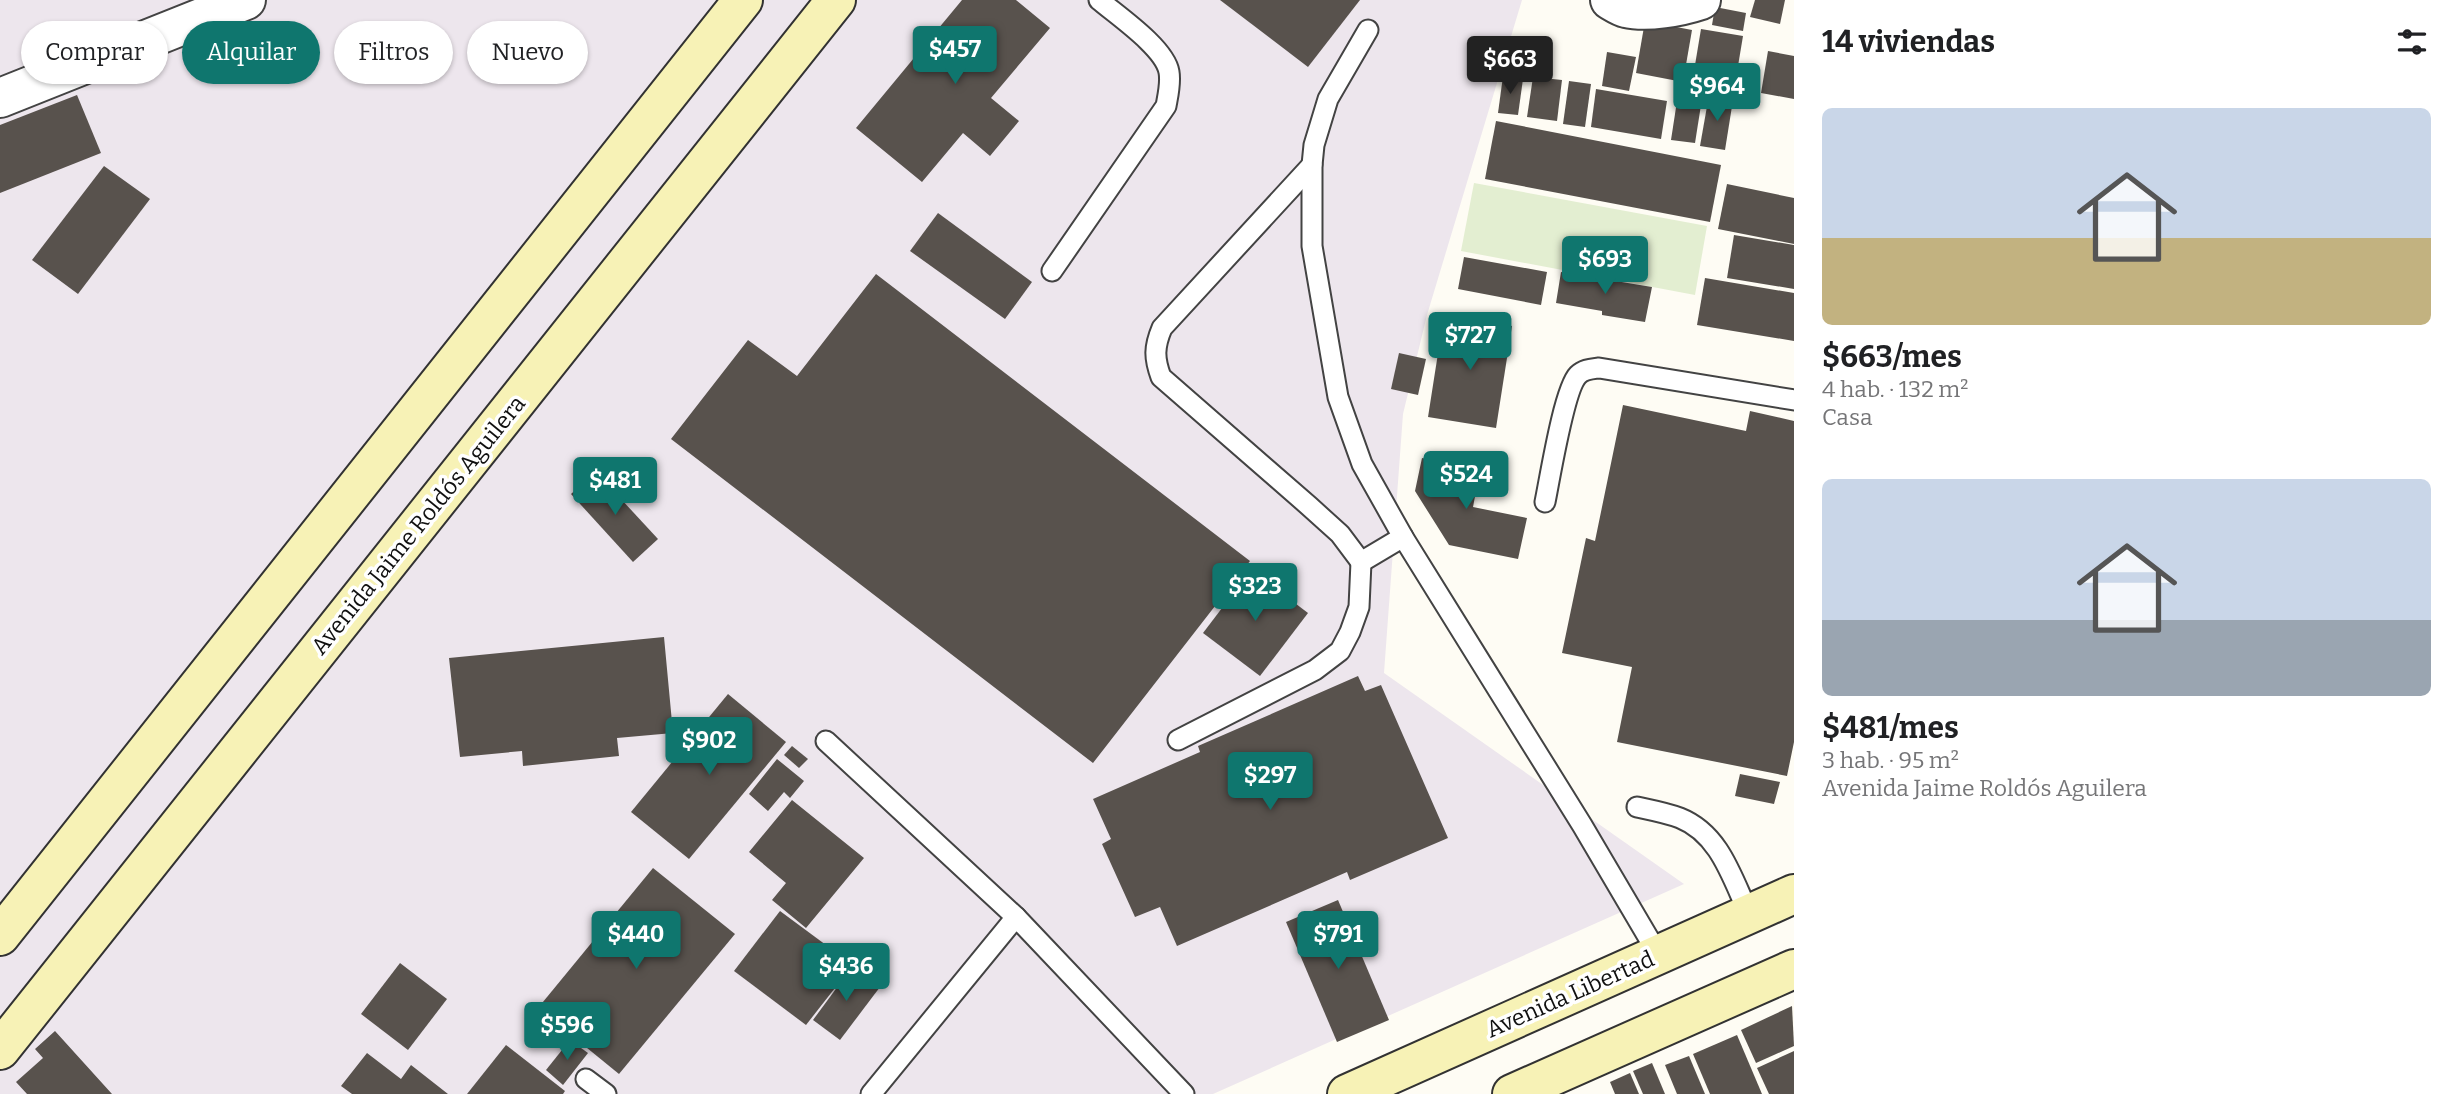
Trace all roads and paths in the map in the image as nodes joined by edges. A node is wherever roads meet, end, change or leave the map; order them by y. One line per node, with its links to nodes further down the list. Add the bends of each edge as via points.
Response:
1 (246, 0): 8 (street)
2 (836, 0): 24 (street, Avenida Jaime Roldós Aguilera)
3 (1099, 0): 10 (lane, via 1159,52 1169,70 1170,87 1166,106)
4 (1610, 0): 5 (street, via 1625,8 1643,9)
5 (1700, 0)
6 (735, 5): 21 (street)
7 (1368, 30): 9 (lane, via 1328,99)
8 (0, 98)
9 (1312, 164): 13 (lane, via 1312,246 1338,397 1362,464); 14 (lane, via 1162,328 1154,354 1161,377 1309,506)
10 (1052, 271)
11 (1794, 400): 12 (lane, via 1599,368 1587,370 1579,374 1568,397)
12 (1545, 502)
13 (1403, 537): 14 (lane); 22 (lane)
14 (1361, 562): 15 (lane, via 1359,607 1340,650 1315,670)
15 (1178, 740)
16 (826, 741): 20 (lane)
17 (1637, 807): 19 (lane, via 1678,817 1711,839)
18 (1794, 894): 19 (street, Avenida Libertad)
19 (1749, 914): 22 (street, Avenida Libertad)
20 (1016, 917): 27 (lane); 28 (lane)
21 (0, 936)
22 (1658, 954): 29 (street, Avenida Libertad)
23 (1794, 969): 30 (street)
24 (0, 1050)
25 (586, 1079): 26 (lane)
26 (606, 1094)
27 (872, 1094)
28 (1184, 1094)
29 (1347, 1094)
30 (1512, 1094)

